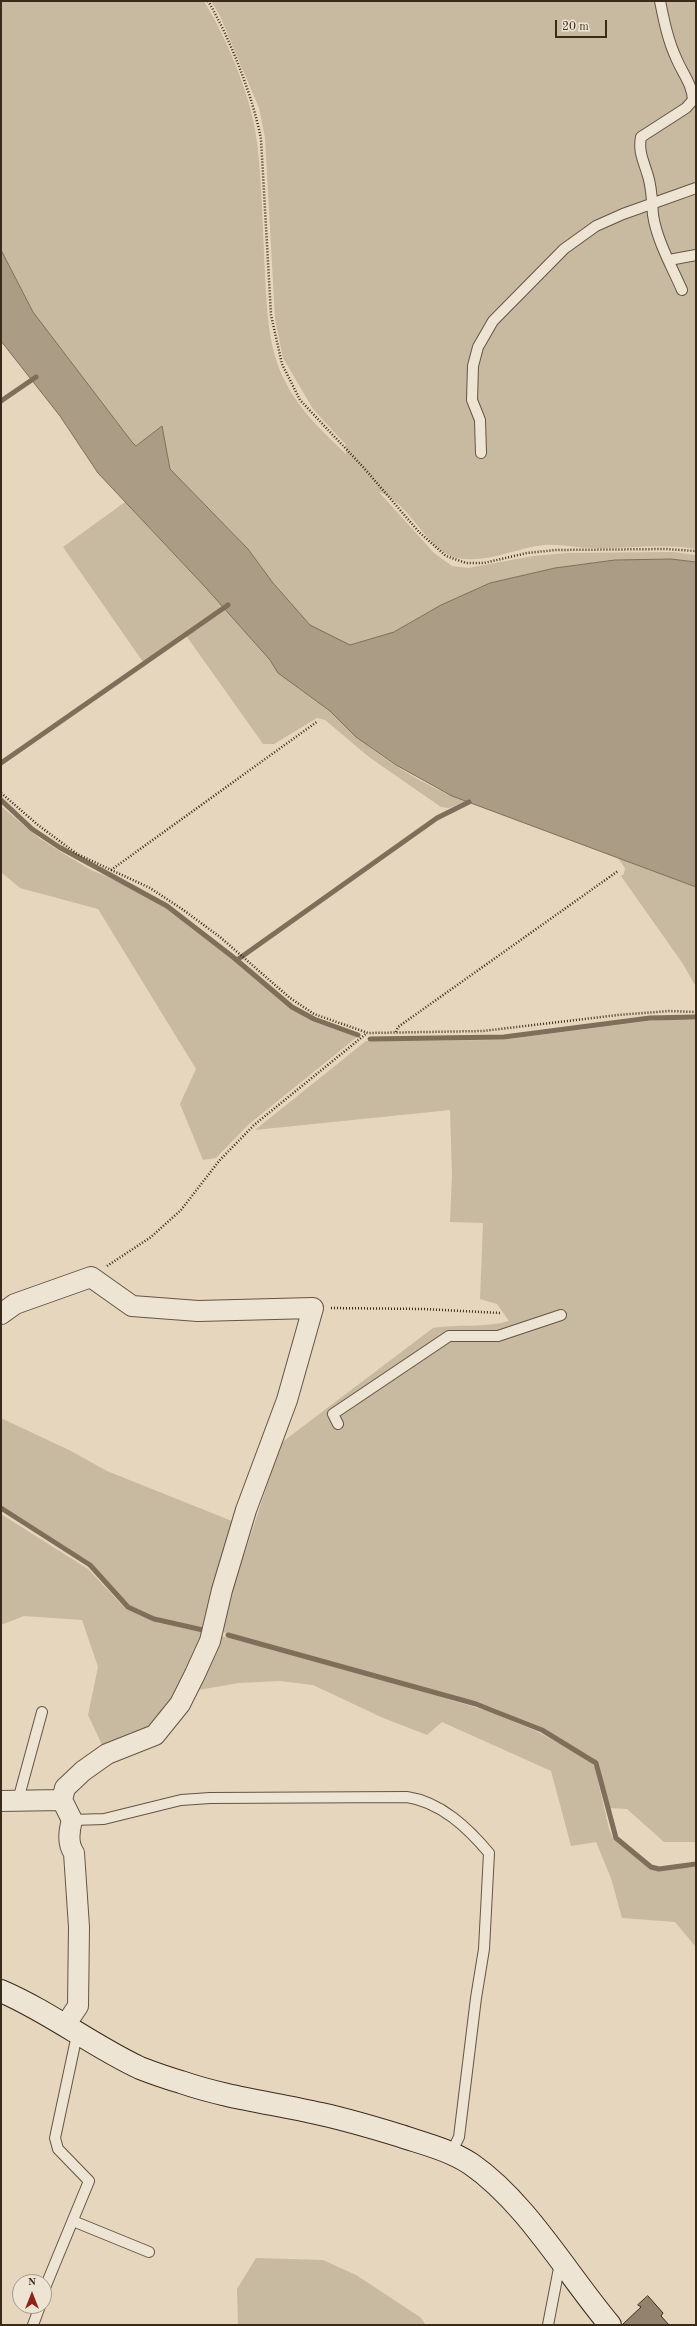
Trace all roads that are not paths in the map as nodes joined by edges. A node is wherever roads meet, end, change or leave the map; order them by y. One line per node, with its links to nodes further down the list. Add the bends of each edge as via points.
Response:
1 (660, 1): 3 (lane, via 667,34 692,89 693,100 686,108 641,137 641,155)
2 (696, 188): 3 (lane)
3 (653, 203): 5 (lane, via 653,215); 7 (lane, via 596,226 564,249 493,321 478,347 473,366 472,400 480,420)
4 (696, 255): 5 (lane)
5 (669, 260): 6 (lane)
6 (682, 290)
7 (481, 453)
8 (1, 1314): 12 (street, via 15,1304 91,1277 132,1306 198,1311 313,1308 287,1400 246,1510 210,1641 180,1704 155,1735 107,1754 83,1771 65,1788)
9 (561, 1315): 10 (lane, via 498,1336 449,1336 333,1414)
10 (338, 1424)
11 (42, 1712): 13 (lane)
12 (62, 1800): 13 (street); 14 (street)
13 (10, 1801)
14 (72, 1820): 16 (street, via 69,1831 70,1847 74,1853 79,1927 78,2006); 17 (lane, via 104,1819 181,1800 210,1798 407,1798 418,1799 438,1808 468,1828 490,1853 484,1949 459,2137)
15 (1, 1991): 16 (street, via 28,2002)
16 (73, 2029): 17 (street, via 140,2068 182,2083 368,2126); 18 (lane, via 75,2044 55,2138 58,2150 89,2180)
17 (452, 2153): 20 (street, via 494,2181)
18 (73, 2221): 19 (lane); 21 (lane)
19 (149, 2252)
20 (561, 2261): 24 (lane); 25 (street)
21 (51, 2274)
22 (37, 2314): 23 (lane)
23 (33, 2325)
24 (548, 2325)
25 (610, 2325)

